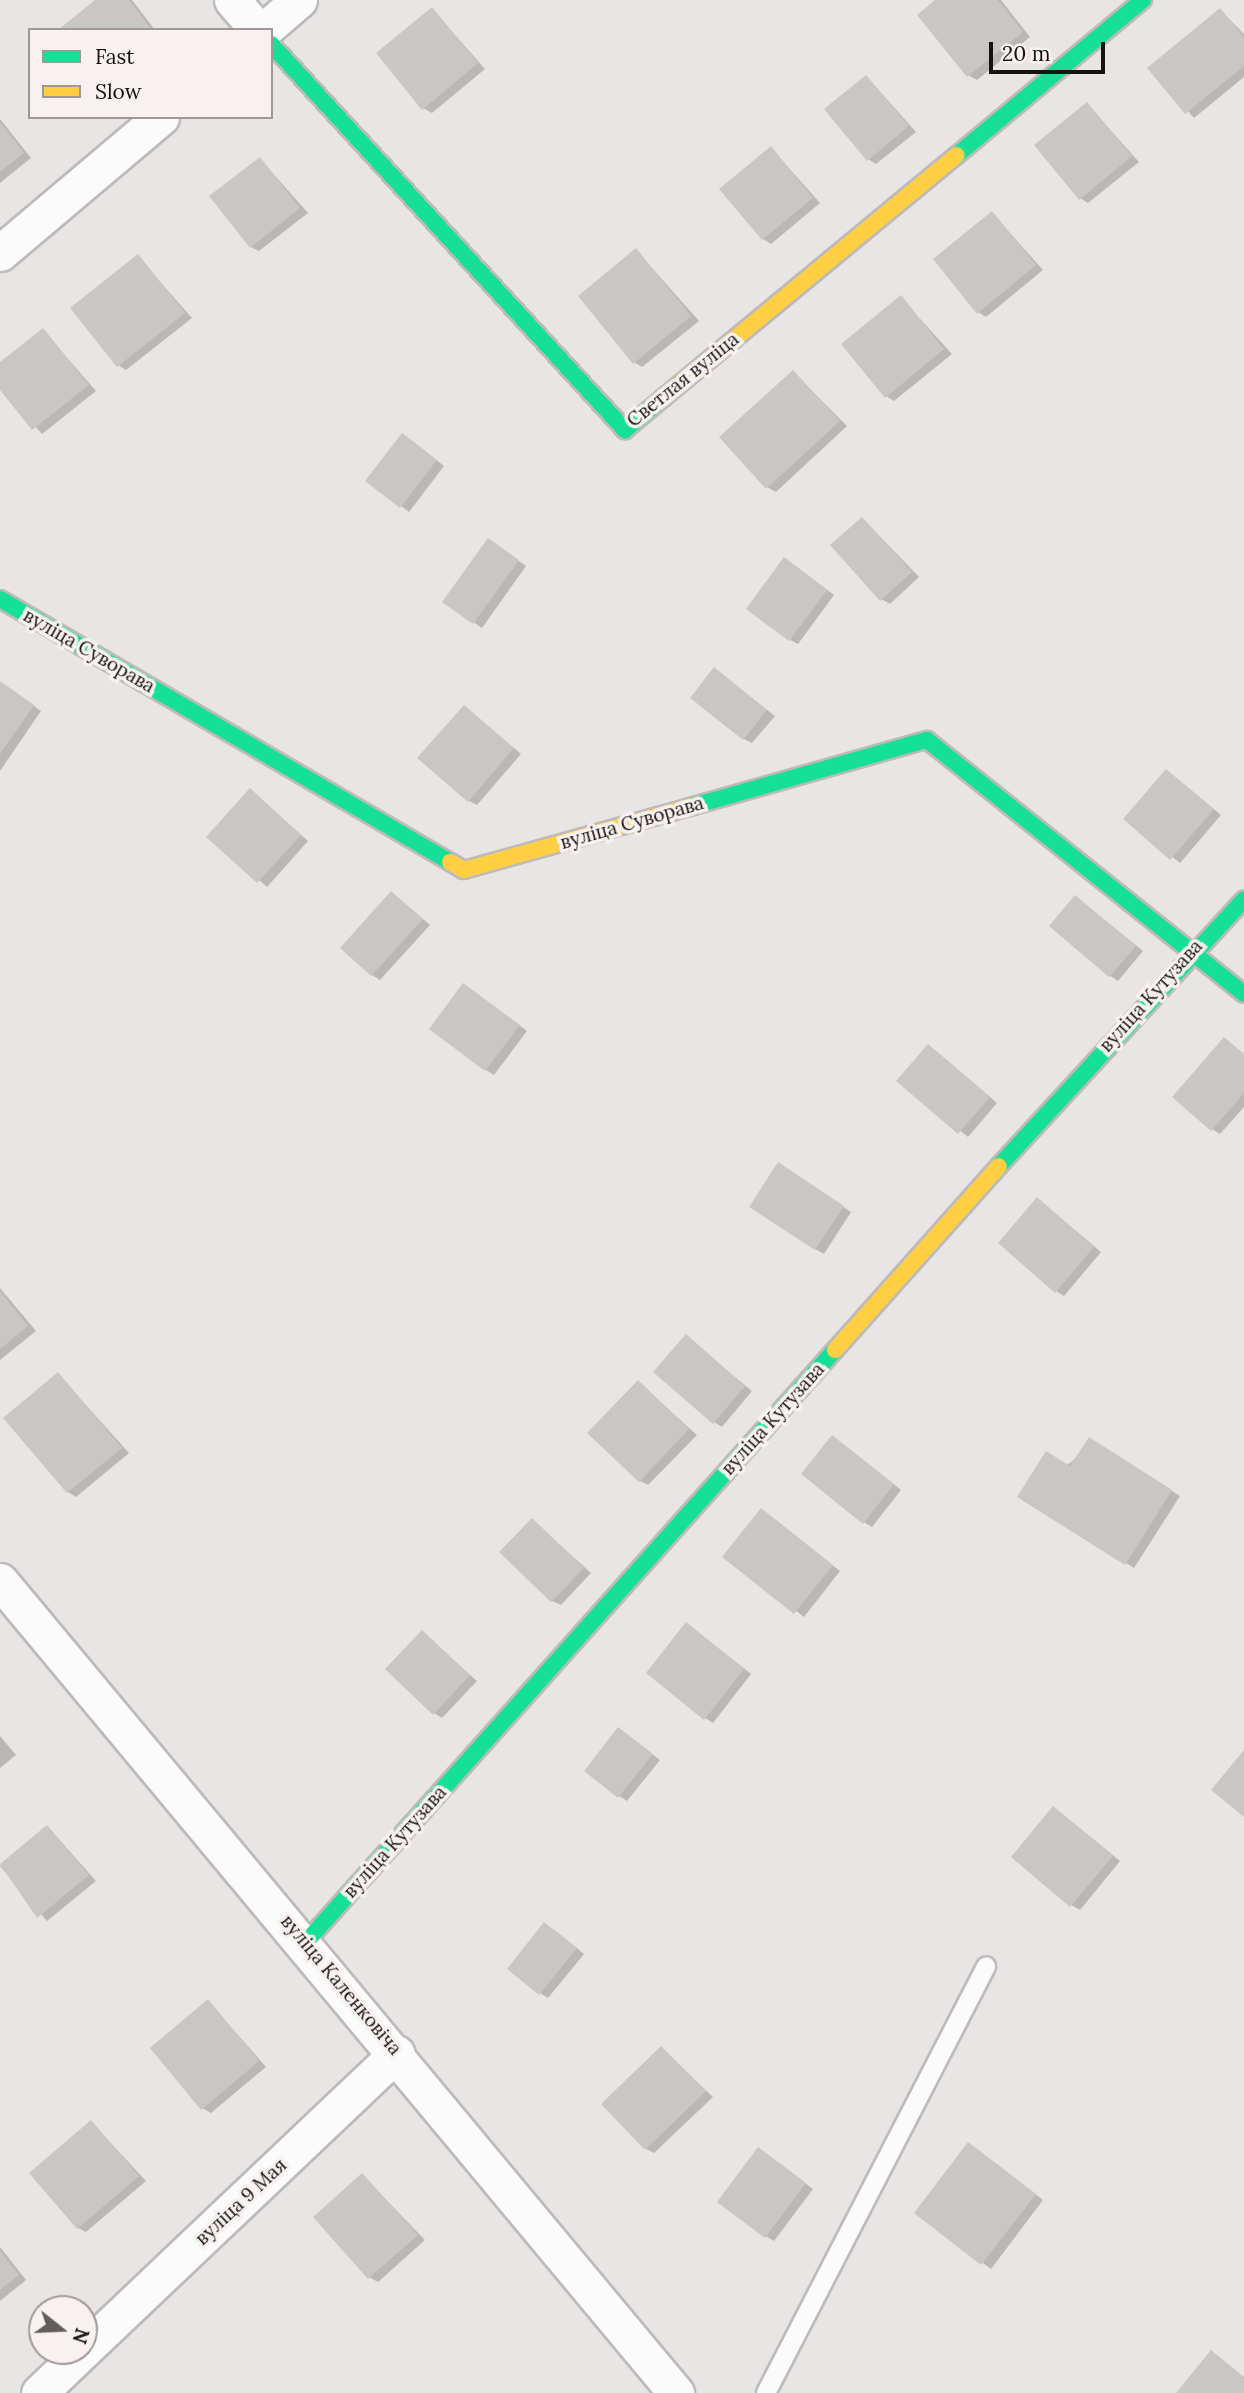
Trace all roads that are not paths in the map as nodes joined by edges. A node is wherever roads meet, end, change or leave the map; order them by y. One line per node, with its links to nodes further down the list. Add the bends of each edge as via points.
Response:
1 (232, 0): 4 (street)
2 (299, 0): 5 (street)
3 (1143, 0): 6 (street, Светлая вуліца, via 625,430)
4 (256, 28)
5 (266, 28)
6 (273, 46)
7 (159, 119): 8 (street)
8 (0, 253)
9 (0, 599): 11 (street, вуліца Суворава, via 464,870 927,740)
10 (1244, 900): 11 (street, вуліца Кутузава)
11 (1191, 951): 12 (street, вуліца Суворава); 14 (street, вуліца Кутузава)
12 (1244, 994)
13 (0, 1581): 14 (street, вуліца Каленковіча)
14 (306, 1942): 16 (street, вуліца Каленковіча)
15 (986, 1966): 21 (lane)
16 (397, 2053): 17 (street, вуліца 9 Мая); 20 (street, вуліца Каленковіча)
17 (98, 2338)
18 (69, 2365): 19 (street, вуліца 9 Мая)
19 (39, 2393)
20 (676, 2393)
21 (766, 2393)

